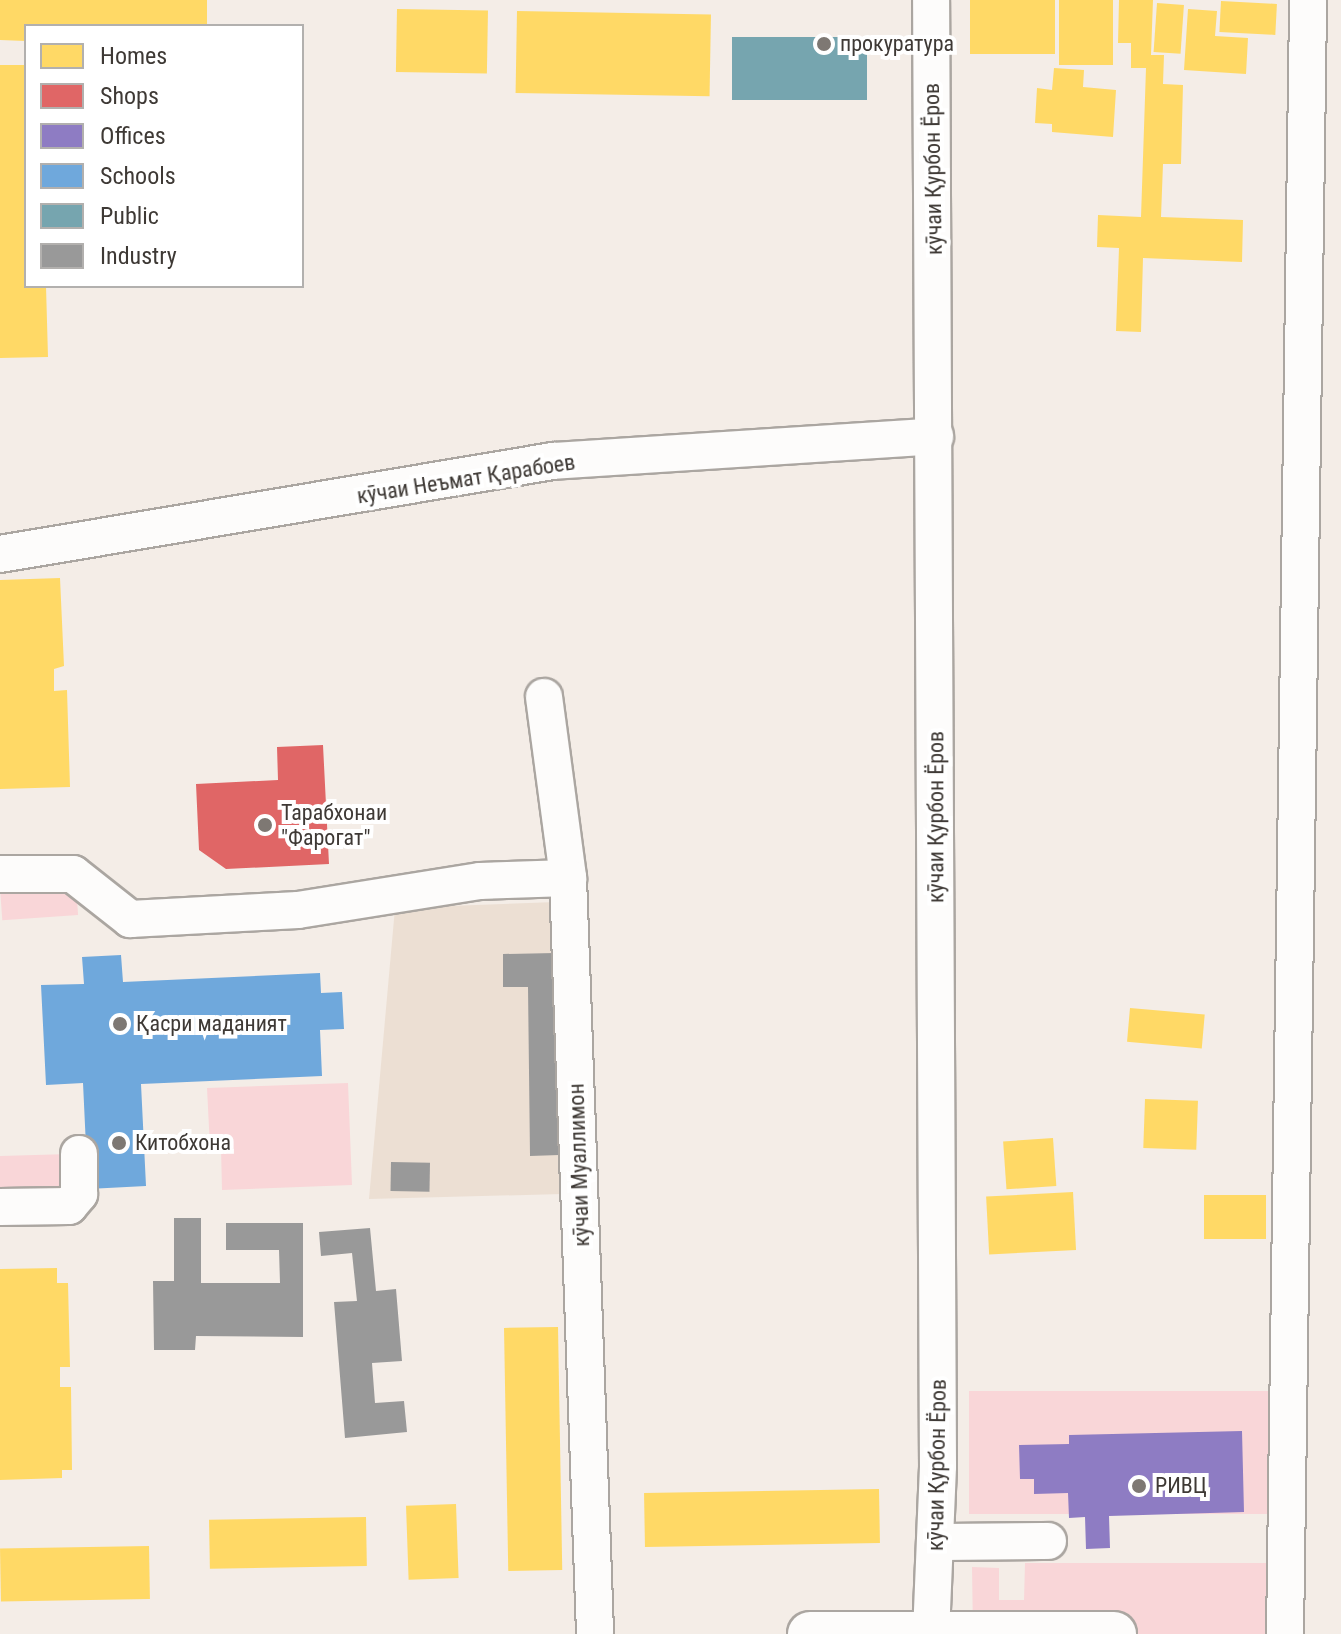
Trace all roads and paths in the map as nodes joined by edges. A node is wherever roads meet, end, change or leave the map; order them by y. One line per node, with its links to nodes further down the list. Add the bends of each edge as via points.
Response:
1 (931, 0): 3 (street, кӯчаи Қурбон Ёров)
2 (1308, 0): 16 (street)
3 (935, 436): 4 (street, кӯчаи Неъмат Қарабоев, via 553,461); 11 (street, кӯчаи Қурбон Ёров)
4 (0, 554)
5 (544, 697): 7 (street, кӯчаи Муаллимон)
6 (0, 874): 7 (street, via 73,874 130,919 298,910 480,881)
7 (568, 878): 13 (street, кӯчаи Муаллимон)
8 (79, 1154): 9 (street, via 79,1194 69,1206)
9 (0, 1207)
10 (1048, 1541): 11 (street)
11 (937, 1542): 12 (street, кӯчаи Қурбон Ёров)
12 (931, 1633): 14 (highway); 15 (highway)
13 (595, 1634)
14 (810, 1634)
15 (1114, 1634)
16 (1285, 1634)

